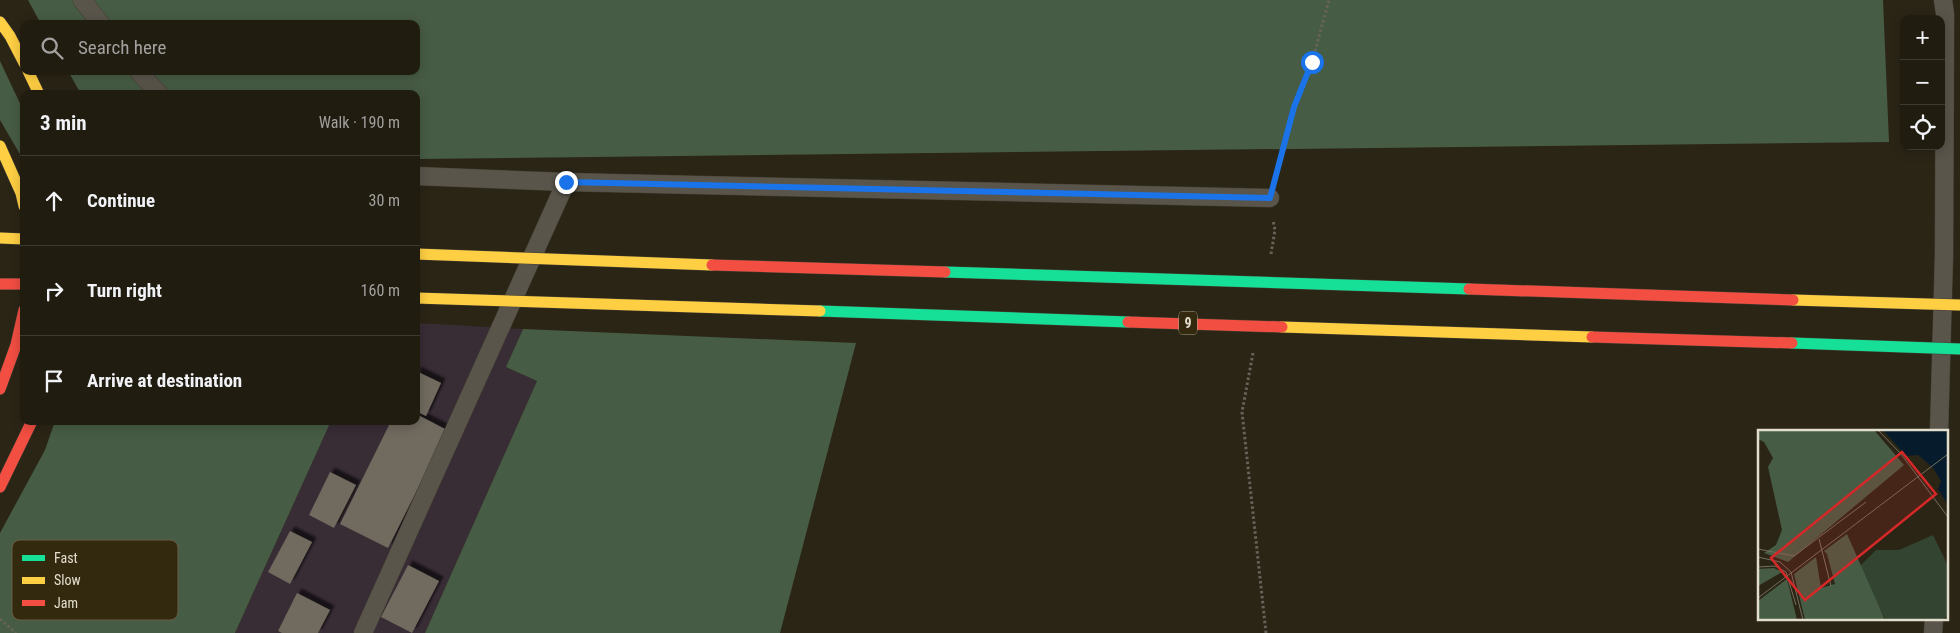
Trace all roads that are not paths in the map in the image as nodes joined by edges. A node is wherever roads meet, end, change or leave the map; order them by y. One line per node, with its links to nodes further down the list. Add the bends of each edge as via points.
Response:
1 (82, 0): 3 (lane)
2 (1943, 0): 26 (lane, via 1944,255)
3 (98, 20)
4 (0, 22): 5 (main road)
5 (20, 55)
6 (30, 75): 8 (main road)
7 (142, 75): 9 (lane)
8 (37, 90)
9 (155, 90)
10 (0, 146): 13 (main road)
11 (420, 176): 12 (lane)
12 (566, 182): 14 (lane); 29 (lane)
13 (20, 191)
14 (1270, 198)
15 (0, 238): 16 (main road)
16 (20, 239)
17 (420, 254): 21 (main road, bridge)
18 (0, 284): 19 (main road)
19 (20, 284)
20 (420, 298): 23 (main road, 9, bridge)
21 (1960, 305)
22 (20, 327): 24 (main road)
23 (1960, 349)
24 (0, 388)
25 (30, 425): 27 (main road)
26 (1939, 430)
27 (0, 487)
28 (1934, 620): 30 (lane)
29 (364, 633)
30 (1933, 633)

